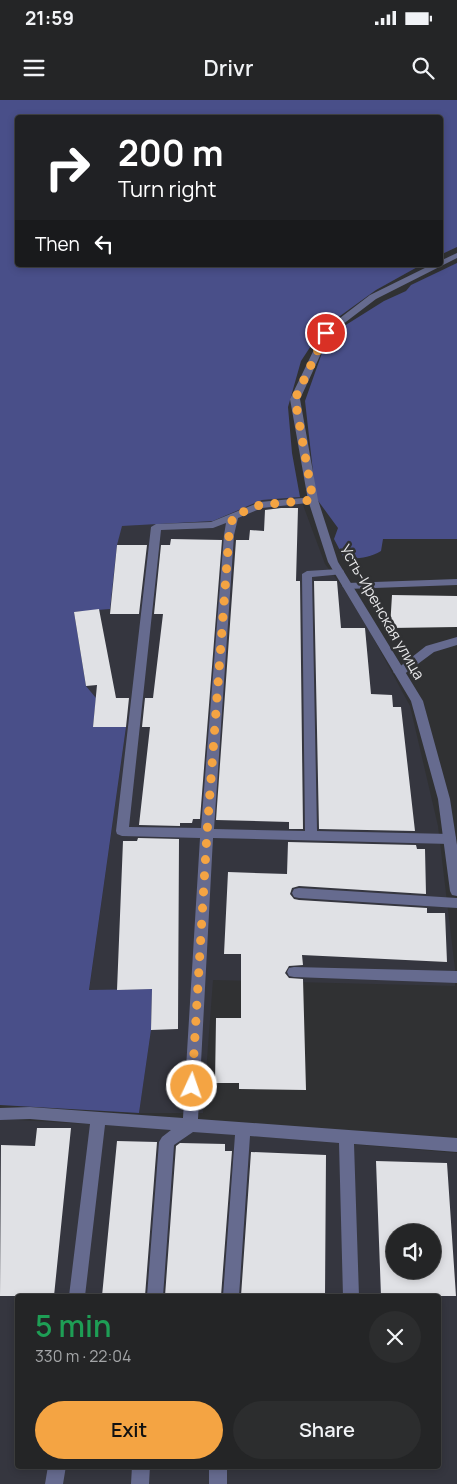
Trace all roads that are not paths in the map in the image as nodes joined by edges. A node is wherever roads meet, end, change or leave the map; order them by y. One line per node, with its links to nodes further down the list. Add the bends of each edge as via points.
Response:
1 (457, 256): 2 (street, Усть-Иренская улица)
2 (443, 262)
3 (433, 267): 4 (street, Усть-Иренская улица, via 372,298 326,333 295,399)
4 (313, 500): 5 (street, via 260,505); 6 (street, Усть-Иренская улица)
5 (233, 516): 11 (street); 11 (street, via 213,525 156,527 122,832)
6 (339, 572): 8 (street, Усть-Иренская улица); 12 (street, via 307,574)
7 (457, 582): 8 (street)
8 (348, 586): 10 (street, Усть-Иренская улица)
9 (457, 641): 10 (street, via 430,649)
10 (399, 672): 13 (street, Усть-Иренская улица, via 416,702 444,799)
11 (207, 833): 12 (street); 21 (street)
12 (311, 837): 13 (street)
13 (450, 839): 14 (street, Усть-Иренская улица)
14 (457, 891)
15 (299, 893): 16 (street)
16 (457, 903)
17 (294, 972): 18 (street)
18 (457, 977)
19 (0, 1114): 20 (street)
20 (98, 1118): 21 (street); 25 (street)
21 (190, 1125): 22 (street); 26 (street, via 167,1142)
22 (243, 1129): 23 (street); 27 (street)
23 (346, 1136): 24 (street); 28 (street)
24 (457, 1145)
25 (77, 1294)
26 (155, 1294)
27 (231, 1294)
28 (350, 1294)
29 (56, 1469): 32 (street)
30 (141, 1469): 33 (street)
31 (218, 1469): 34 (street)
32 (54, 1484)
33 (140, 1484)
34 (218, 1484)

